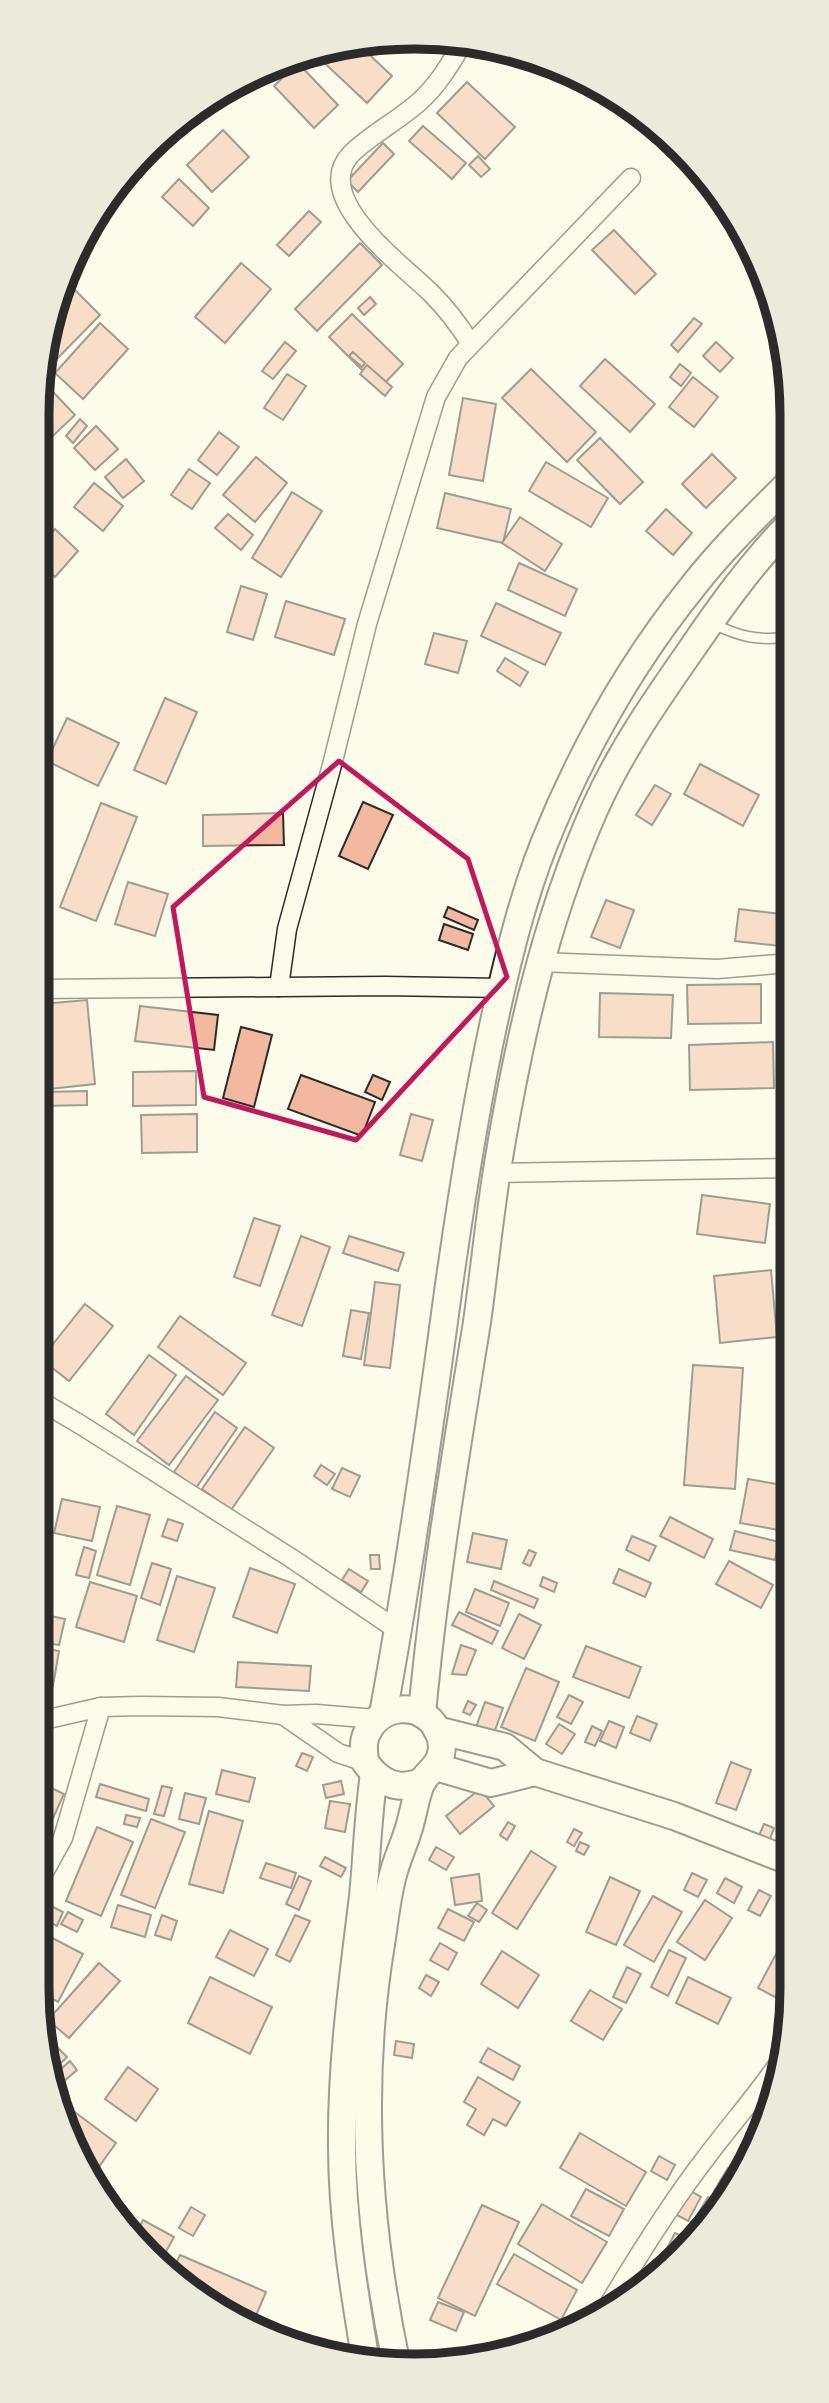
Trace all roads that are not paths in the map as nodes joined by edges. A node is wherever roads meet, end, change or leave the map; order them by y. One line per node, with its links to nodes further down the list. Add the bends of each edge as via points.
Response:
1 (457, 52): 3 (street, via 420,101 351,155 340,173 341,190 351,211 389,256 453,315)
2 (631, 178): 3 (street)
3 (471, 344): 10 (street, via 436,397 390,545 287,929)
4 (780, 493): 11 (main road, via 695,583 620,690 544,844 520,912)
5 (780, 539): 6 (main road, via 754,563)
6 (710, 622): 7 (lane, via 739,636); 8 (main road, via 665,687 596,806)
7 (780, 638)
8 (540, 962): 9 (street, via 717,969); 14 (main road)
9 (780, 964)
10 (279, 987): 11 (street); 12 (street)
11 (502, 988): 16 (main road, via 461,1201)
12 (49, 989)
13 (780, 1168): 14 (street)
14 (497, 1173): 21 (main road, via 432,1611)
15 (49, 1406): 16 (street)
16 (399, 1631): 19 (main road)
17 (101, 1707): 18 (street, via 218,1707); 20 (street); 26 (street, via 63,1838)
18 (283, 1715): 19 (street); 22 (street)
19 (380, 1716): 21 (main road, via 409,1709); 22 (main road, via 365,1736)
20 (49, 1719)
21 (430, 1722): 23 (main road, via 505,1747); 24 (main road, via 442,1750)
22 (369, 1768): 24 (main road, via 383,1782 404,1787); 29 (main road, via 367,1861 342,2085 345,2218)
23 (535, 1772): 24 (main road, via 491,1783); 25 (main road, via 674,1816)
24 (430, 1774): 30 (main road, via 394,1871 372,2000 368,2061 371,2202)
25 (780, 1857)
26 (49, 1863)
27 (769, 2078): 28 (street, via 705,2159)
28 (615, 2294)
29 (364, 2351)
30 (394, 2353)

